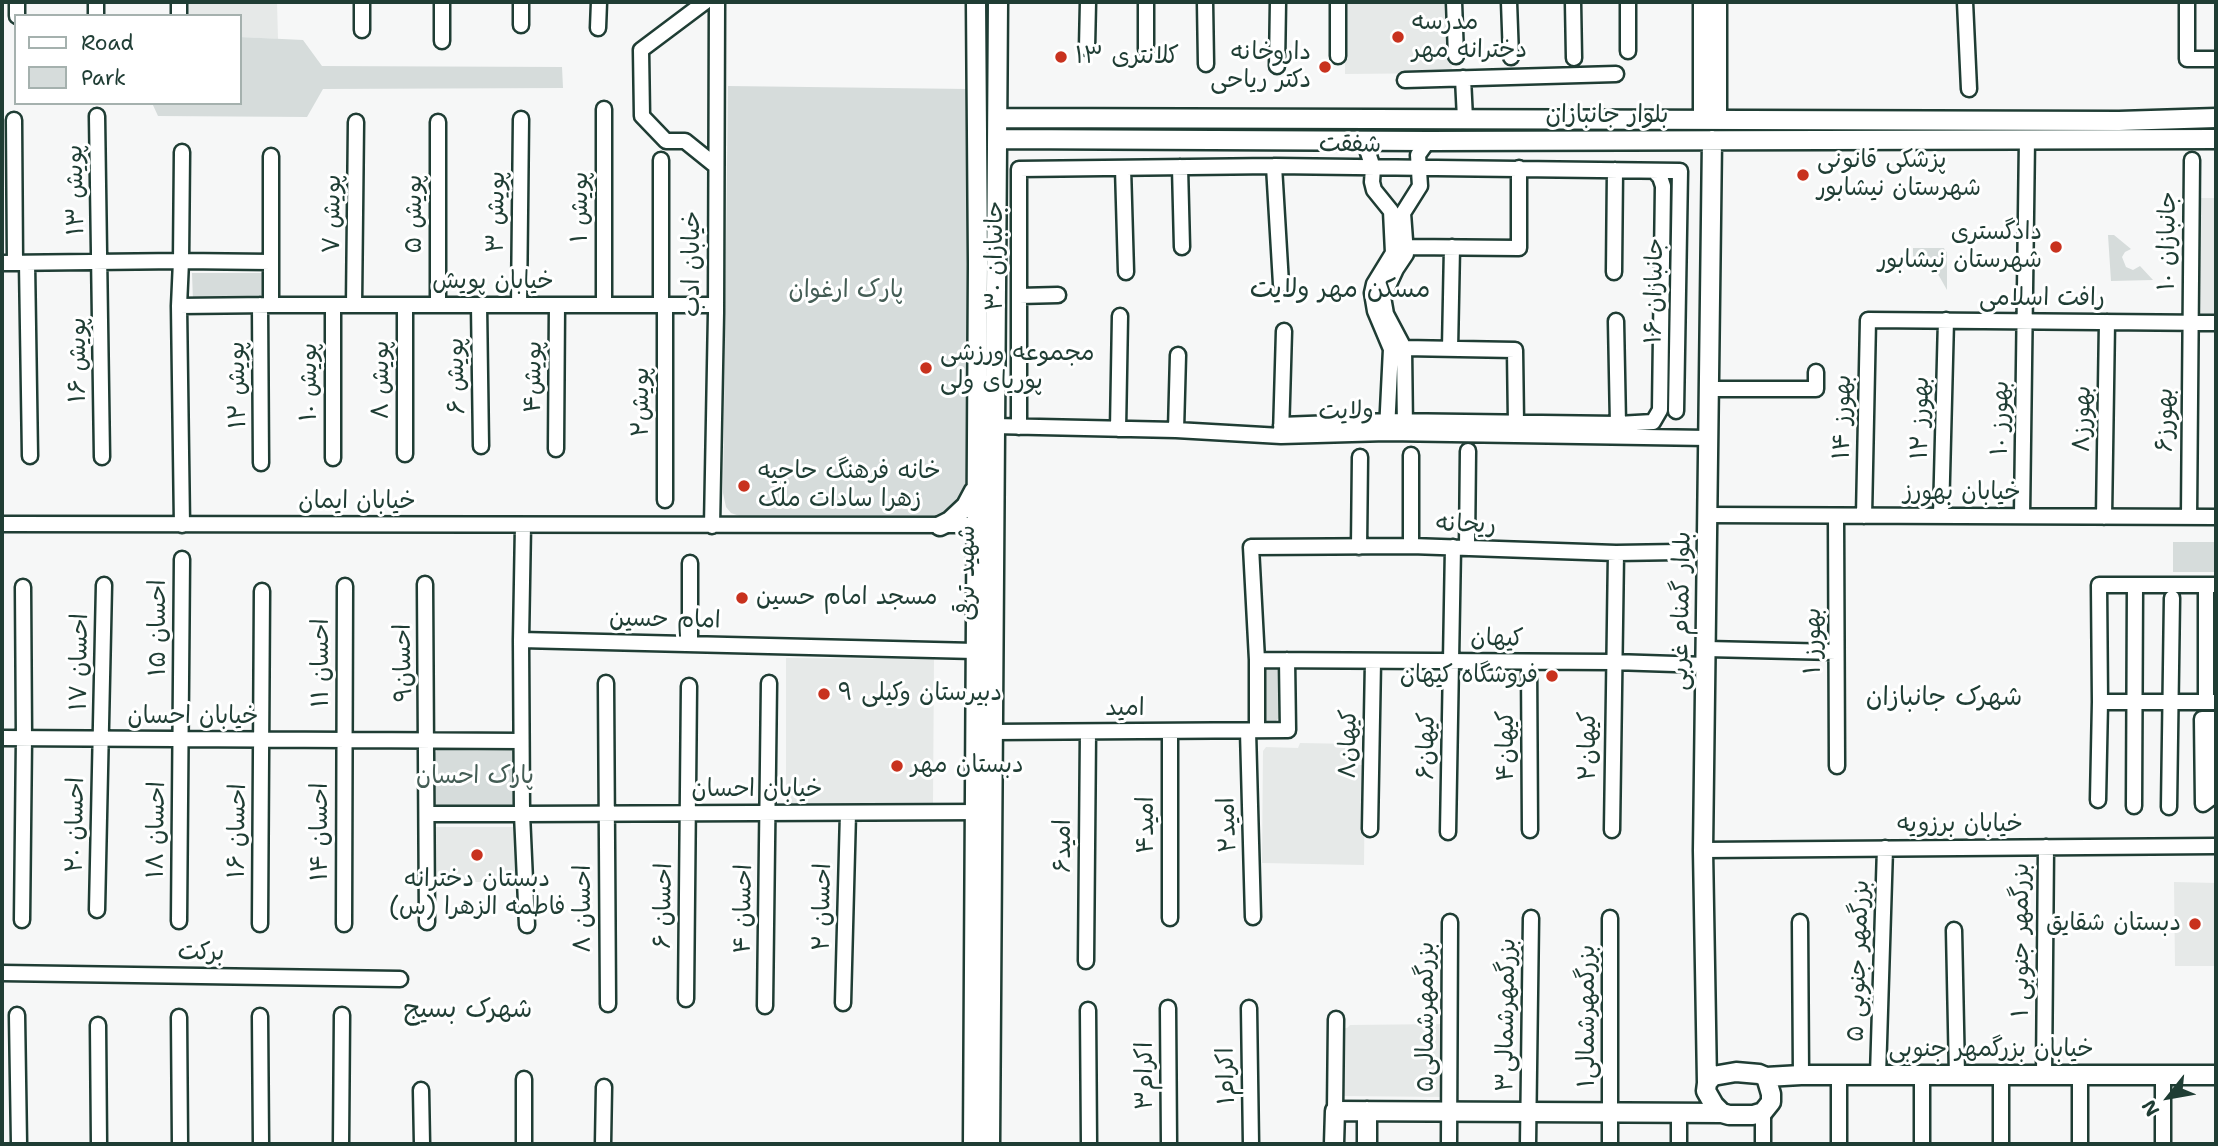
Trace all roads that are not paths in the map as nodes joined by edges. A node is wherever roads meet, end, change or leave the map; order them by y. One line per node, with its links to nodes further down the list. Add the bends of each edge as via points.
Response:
1 (362, 2): 24 (street)
2 (442, 2): 25 (street)
3 (521, 2): 22 (street)
4 (599, 2): 23 (street)
5 (705, 2): 66 (street, via 641,50 642,116 666,141 685,141)
6 (717, 2): 66 (street, خیابان ادب)
7 (976, 2): 84 (main road, شهید ترقی)
8 (998, 2): 44 (main road, شهید ترقی)
9 (1088, 2): 26 (street)
10 (1146, 2): 27 (street)
11 (1205, 2): 34 (street)
12 (1278, 2): 35 (street)
13 (1338, 2): 30 (street)
14 (1454, 2): 29 (street)
15 (1509, 2): 31 (street)
16 (1573, 2): 32 (street)
17 (1628, 2): 28 (street)
18 (1703, 2): 41 (main road)
19 (1717, 2): 41 (main road)
20 (1965, 2): 39 (street)
21 (2188, 2): 33 (street, via 2187,59)
22 (521, 25)
23 (598, 28)
24 (362, 30)
25 (442, 41)
26 (1087, 48)
27 (1146, 49)
28 (1628, 51)
29 (1456, 56)
30 (1338, 57)
31 (1511, 57)
32 (1574, 58)
33 (2216, 59)
34 (1206, 64)
35 (1277, 66)
36 (1616, 74): 37 (street)
37 (1463, 78): 38 (street); 47 (street)
38 (1405, 80)
39 (1969, 89)
40 (604, 109): 98 (street, پویش ۱)
41 (1710, 111): 48 (main road, بلوار جانبازان); 50 (main road, بلوار جانبازان)
42 (97, 116): 81 (street, پویش ۱۳)
43 (2214, 116): 50 (main road, بلوار جانبازان, via 2119,121)
44 (998, 118): 46 (main road, بلوار جانبازان); 53 (main road, شهید ترقی)
45 (521, 119): 96 (street, پویش ۳)
46 (1127, 119): 47 (main road, بلوار جانبازان); 54 (main road)
47 (1465, 119): 48 (main road, بلوار جانبازان)
48 (1578, 119): 59 (main road)
49 (14, 120): 83 (street)
50 (1835, 120): 55 (main road, via 1841,126)
51 (356, 122): 92 (street, پویش ۷)
52 (438, 122): 94 (street, پویش ۵)
53 (998, 139): 54 (main road, بلوار جانبازان); 84 (main road, شهید ترقی)
54 (1127, 139): 58 (main road, بلوار جانبازان)
55 (1835, 139): 56 (main road, بلوار جانبازان); 60 (main road, بلوار جانبازان)
56 (2027, 139): 57 (main road, بلوار جانبازان); 106 (street, بهورز ۱۰)
57 (2216, 139)
58 (1364, 140): 61 (main road, بلوار جانبازان); 70 (street)
59 (1579, 140): 60 (main road, بلوار جانبازان); 61 (main road, بلوار جانبازان)
60 (1713, 140): 115 (main road, بلوار گمنام غربی)
61 (1428, 141): 71 (street, via 1418,155)
62 (183, 152): 80 (street)
63 (271, 156): 82 (street)
64 (661, 160): 99 (street, پویش۲)
65 (2192, 160): 108 (street, جانبازان ۱۰)
66 (716, 166): 100 (street, خیابان ادب)
67 (1273, 166): 68 (street, شفقت); 70 (street, شفقت); 87 (street)
68 (1180, 167): 69 (street, شفقت); 77 (street)
69 (1123, 168): 73 (street, شفقت); 85 (street)
70 (1373, 168): 71 (street, شفقت); 111 (street, via 1374,190 1391,211 1392,253 1372,293 1375,311)
71 (1420, 168): 72 (street, شفقت); 78 (street, via 1420,186 1403,213)
72 (1520, 168): 74 (street, شفقت); 79 (street, via 1519,248)
73 (1019, 169): 89 (street, جانبازان ۳۰)
74 (1615, 170): 75 (street, شفقت); 86 (street)
75 (1654, 170): 76 (street, شفقت); 118 (street, via 1663,186 1660,410 1657,419 1648,424)
76 (1680, 171): 116 (street, جانبازان ۱۶)
77 (1182, 247)
78 (1406, 247): 79 (street); 111 (street, via 1383,297)
79 (1452, 247): 112 (street)
80 (181, 261): 81 (street); 82 (street); 101 (street)
81 (101, 262): 83 (street); 133 (street, پویش ۱۶)
82 (271, 262): 90 (street)
83 (15, 263): 132 (street)
84 (987, 263): 119 (main road, شهید ترقی); 137 (main road, شهید ترقی)
85 (1126, 272)
86 (1614, 272)
87 (1281, 284)
88 (1058, 295): 89 (street)
89 (1019, 296): 120 (street, جانبازان ۳۰)
90 (265, 305): 91 (street, خیابان پویش); 101 (street, خیابان پویش); 136 (street, پویش ۱۲)
91 (333, 305): 92 (street, خیابان پویش); 135 (street, پویش ۱۰)
92 (354, 305): 93 (street, خیابان پویش)
93 (405, 305): 94 (street, خیابان پویش); 130 (street, پویش ۸)
94 (438, 305): 95 (street, خیابان پویش)
95 (479, 305): 96 (street, خیابان پویش); 127 (street, پویش ۶)
96 (519, 305): 97 (street, خیابان پویش)
97 (557, 305): 98 (street, خیابان پویش); 128 (street, پویش۴)
98 (604, 305): 99 (street, خیابان پویش)
99 (663, 305): 100 (street, خیابان پویش); 138 (street, پویش۲)
100 (716, 305): 151 (street, خیابان ادب)
101 (179, 306): 149 (street)
102 (1120, 316): 123 (street)
103 (1868, 320): 104 (street, رافت اسلامی); 141 (street, بهورز ۱۴)
104 (1947, 320): 106 (street, رافت اسلامی); 142 (street, بهورز ۱۲)
105 (1616, 321): 118 (street)
106 (2026, 321): 107 (street, رافت اسلامی); 143 (street, بهورز ۱۰)
107 (2107, 322): 108 (street, رافت اسلامی); 144 (street, بهورز۸)
108 (2190, 323): 109 (street, رافت اسلامی); 145 (street, بهورز۶)
109 (2216, 323)
110 (1284, 331): 125 (street)
111 (1397, 348): 112 (street); 121 (street); 122 (street)
112 (1450, 349): 117 (street, via 1515,350)
113 (1178, 355): 124 (street)
114 (1816, 372): 115 (street, via 1816,389)
115 (1709, 389): 126 (main road, بلوار گمنام غربی)
116 (1676, 411)
117 (1516, 423): 118 (street); 122 (street)
118 (1618, 424)
119 (994, 426): 120 (street, ولایت); 188 (main road, شهید ترقی)
120 (1018, 427): 123 (street, ولایت)
121 (1388, 427): 122 (street, ولایت); 125 (street, ولایت)
122 (1405, 428): 126 (street, ولایت)
123 (1118, 429): 124 (street, ولایت)
124 (1176, 430): 125 (street, ولایت)
125 (1281, 430)
126 (1709, 438): 139 (main road, بلوار گمنام غربی)
127 (481, 446)
128 (556, 449)
129 (1468, 451): 155 (street, کیهان۶)
130 (405, 454)
131 (1411, 454): 153 (street)
132 (30, 456)
133 (102, 457)
134 (1360, 457): 154 (street)
135 (333, 458)
136 (261, 463)
137 (976, 485): 148 (main road, شهید ترقی); 152 (main road, via 966,506)
138 (665, 500)
139 (1707, 515): 140 (street, خیابان بهورز); 172 (main road, بلوار گمنام غربی)
140 (1836, 516): 141 (street, خیابان بهورز); 171 (street, بهورز ۱)
141 (1864, 516): 142 (street, خیابان بهورز)
142 (1941, 516): 143 (street, خیابان بهورز)
143 (2022, 516): 144 (street, خیابان بهورز)
144 (2104, 517): 145 (street, خیابان بهورز)
145 (2189, 517): 146 (street, خیابان بهورز)
146 (2216, 517)
147 (2, 524): 149 (street, خیابان ایمان)
148 (975, 524): 152 (street, خیابان ایمان); 170 (main road, شهید ترقی)
149 (182, 525): 150 (street, خیابان ایمان)
150 (523, 525): 151 (street, خیابان ایمان); 168 (street)
151 (712, 526): 152 (street, خیابان ایمان)
152 (940, 526)
153 (1411, 546): 154 (street, ریحانه); 155 (street, ریحانه)
154 (1359, 547): 173 (street, ریحانه, via 1251,547)
155 (1460, 547): 157 (street, ریحانه); 176 (street, کیهان۶)
156 (1679, 552): 157 (street, ریحانه)
157 (1616, 553): 178 (street, کیهان۲)
158 (182, 559): 193 (street, احسان ۱۵)
159 (690, 562): 169 (street)
160 (425, 584): 197 (street, احسان۹)
161 (2135, 584): 162 (street); 182 (street, via 2099,584); 183 (street)
162 (2211, 584): 185 (street)
163 (104, 585): 194 (street, احسان ۱۷)
164 (345, 586): 196 (street, احسان ۱۱)
165 (23, 587): 192 (street)
166 (262, 591): 195 (street, احسان ۱۶)
167 (2172, 598): 184 (street)
168 (521, 640): 169 (street, امام حسین); 198 (street)
169 (690, 643): 170 (street, امام حسین)
170 (975, 651): 204 (main road, شهید ترقی)
171 (1836, 652): 172 (street, کیهان); 199 (street, بهورز ۱)
172 (1707, 657): 178 (street, کیهان); 218 (main road, بلوار گمنام غربی)
173 (1257, 660): 174 (street); 187 (street)
174 (1287, 660): 175 (street, کیهان); 187 (street, امید, via 1288,730)
175 (1373, 661): 176 (street, کیهان); 211 (street, کیهان۸)
176 (1451, 661): 177 (street, کیهان); 214 (street, کیهان۶)
177 (1529, 662): 178 (street, کیهان); 212 (street, کیهان۴)
178 (1613, 662): 213 (street, کیهان۲)
179 (606, 683): 210 (street, احسان ۸)
180 (769, 683): 206 (street, احسان ۴)
181 (689, 686): 205 (street, احسان ۶)
182 (2100, 702): 183 (street); 201 (street)
183 (2134, 702): 184 (street); 202 (street)
184 (2170, 702): 185 (street); 203 (street)
185 (2211, 702)
186 (2216, 719): 200 (street)
187 (1253, 731): 190 (street, امید); 220 (street, امید۲)
188 (992, 732): 189 (street, امید); 204 (main road, شهید ترقی)
189 (1088, 732): 190 (street, امید); 233 (street, امید۶)
190 (1170, 732): 221 (street, امید۴)
191 (2, 738): 192 (street, خیابان احسان)
192 (24, 738): 194 (street, خیابان احسان); 224 (street)
193 (181, 739): 194 (street, خیابان احسان); 195 (street, خیابان احسان); 225 (street, احسان ۱۸)
194 (101, 740): 219 (street, احسان ۲۰)
195 (263, 740): 196 (street, خیابان احسان); 229 (street, احسان ۱۶)
196 (345, 740): 197 (street, خیابان احسان); 230 (street, احسان ۱۴)
197 (427, 741): 198 (street, خیابان احسان); 208 (street)
198 (521, 741): 209 (street)
199 (1837, 766)
200 (2216, 795)
201 (2098, 800)
202 (2134, 806)
203 (2169, 807)
204 (983, 812): 207 (street, خیابان احسان); 280 (main road, شهید ترقی); 281 (main road, شهید ترقی)
205 (688, 813): 206 (street, خیابان احسان); 210 (street, خیابان احسان); 236 (street, احسان ۶)
206 (767, 813): 207 (street, خیابان احسان); 239 (street, احسان ۴)
207 (848, 813): 237 (street, احسان ۲)
208 (427, 814): 209 (street, خیابان احسان); 226 (street)
209 (523, 814): 210 (street, خیابان احسان); 231 (street)
210 (607, 814): 238 (street, احسان ۸)
211 (1370, 829)
212 (1530, 830)
213 (1612, 831)
214 (1448, 832)
215 (2216, 846): 216 (street, خیابان برزویه)
216 (2046, 847): 217 (street, خیابان برزویه); 255 (street, بزرگمهر جنوبی ۱)
217 (1885, 848): 218 (street, خیابان برزویه); 251 (street, بزرگمهر جنوبی ۵)
218 (1703, 850): 262 (main road, بلوار گمنام غربی)
219 (97, 910)
220 (1253, 917)
221 (1170, 918)
222 (1531, 918): 267 (street, بزرگمهرشمالی۳)
223 (1610, 918): 270 (street, بزرگمهرشمالی۱)
224 (22, 920)
225 (178, 921)
226 (427, 922)
227 (1450, 922): 266 (street, بزرگمهرشمالی۵)
228 (1800, 922): 249 (street)
229 (260, 924)
230 (344, 924)
231 (527, 925)
232 (1954, 930): 253 (street)
233 (1086, 961)
234 (2, 973): 235 (street, برکت)
235 (400, 979)
236 (686, 999)
237 (843, 1003)
238 (608, 1004)
239 (765, 1006)
240 (1168, 1008): 283 (street, اکرام۳)
241 (1249, 1008): 284 (street, اکرام۱)
242 (1088, 1010): 282 (street)
243 (17, 1015): 272 (street)
244 (342, 1015): 276 (street)
245 (260, 1016): 275 (street)
246 (179, 1017): 274 (street)
247 (1336, 1019): 264 (street)
248 (98, 1025): 273 (street)
249 (1801, 1075): 250 (main road, خیابان بزرگمهر جنوبی); 259 (main road, خیابان بزرگمهر جنوبی)
250 (1839, 1075): 251 (main road, خیابان بزرگمهر جنوبی); 292 (street)
251 (1878, 1075): 252 (main road, خیابان بزرگمهر جنوبی)
252 (1922, 1075): 253 (main road, خیابان بزرگمهر جنوبی); 293 (street)
253 (1957, 1075): 254 (main road, خیابان بزرگمهر جنوبی)
254 (2001, 1075): 255 (main road, خیابان بزرگمهر جنوبی); 294 (street)
255 (2044, 1075): 256 (main road, خیابان بزرگمهر جنوبی)
256 (2080, 1075): 257 (main road, خیابان بزرگمهر جنوبی); 295 (street)
257 (2163, 1075): 258 (main road, خیابان بزرگمهر جنوبی); 296 (street)
258 (2216, 1075)
259 (1766, 1077): 262 (main road, via 1723,1073 1713,1076); 269 (main road, via 1771,1094)
260 (524, 1079): 278 (street)
261 (604, 1087): 279 (street)
262 (1707, 1087): 268 (main road, via 1694,1105); 271 (main road)
263 (421, 1090): 277 (street)
264 (1335, 1111): 265 (main road); 285 (main road)
265 (1367, 1111): 266 (main road); 286 (main road)
266 (1450, 1112): 267 (main road); 287 (street, بزرگمهرشمالی۵)
267 (1528, 1112): 270 (main road); 288 (street, بزرگمهرشمالی۳)
268 (1679, 1112): 270 (main road); 271 (main road); 290 (street)
269 (1763, 1112): 271 (main road); 291 (street)
270 (1611, 1113): 289 (street, بزرگمهرشمالی۱)
271 (1722, 1113)
272 (19, 1144)
273 (99, 1144)
274 (180, 1144)
275 (261, 1144)
276 (341, 1144)
277 (422, 1144)
278 (524, 1144)
279 (603, 1144)
280 (973, 1144)
281 (990, 1144)
282 (1089, 1144)
283 (1169, 1144)
284 (1251, 1144)
285 (1334, 1144)
286 (1367, 1144)
287 (1449, 1144)
288 (1528, 1144)
289 (1610, 1144)
290 (1679, 1144)
291 (1763, 1144)
292 (1839, 1144)
293 (1922, 1144)
294 (2001, 1144)
295 (2080, 1144)
296 (2163, 1144)

